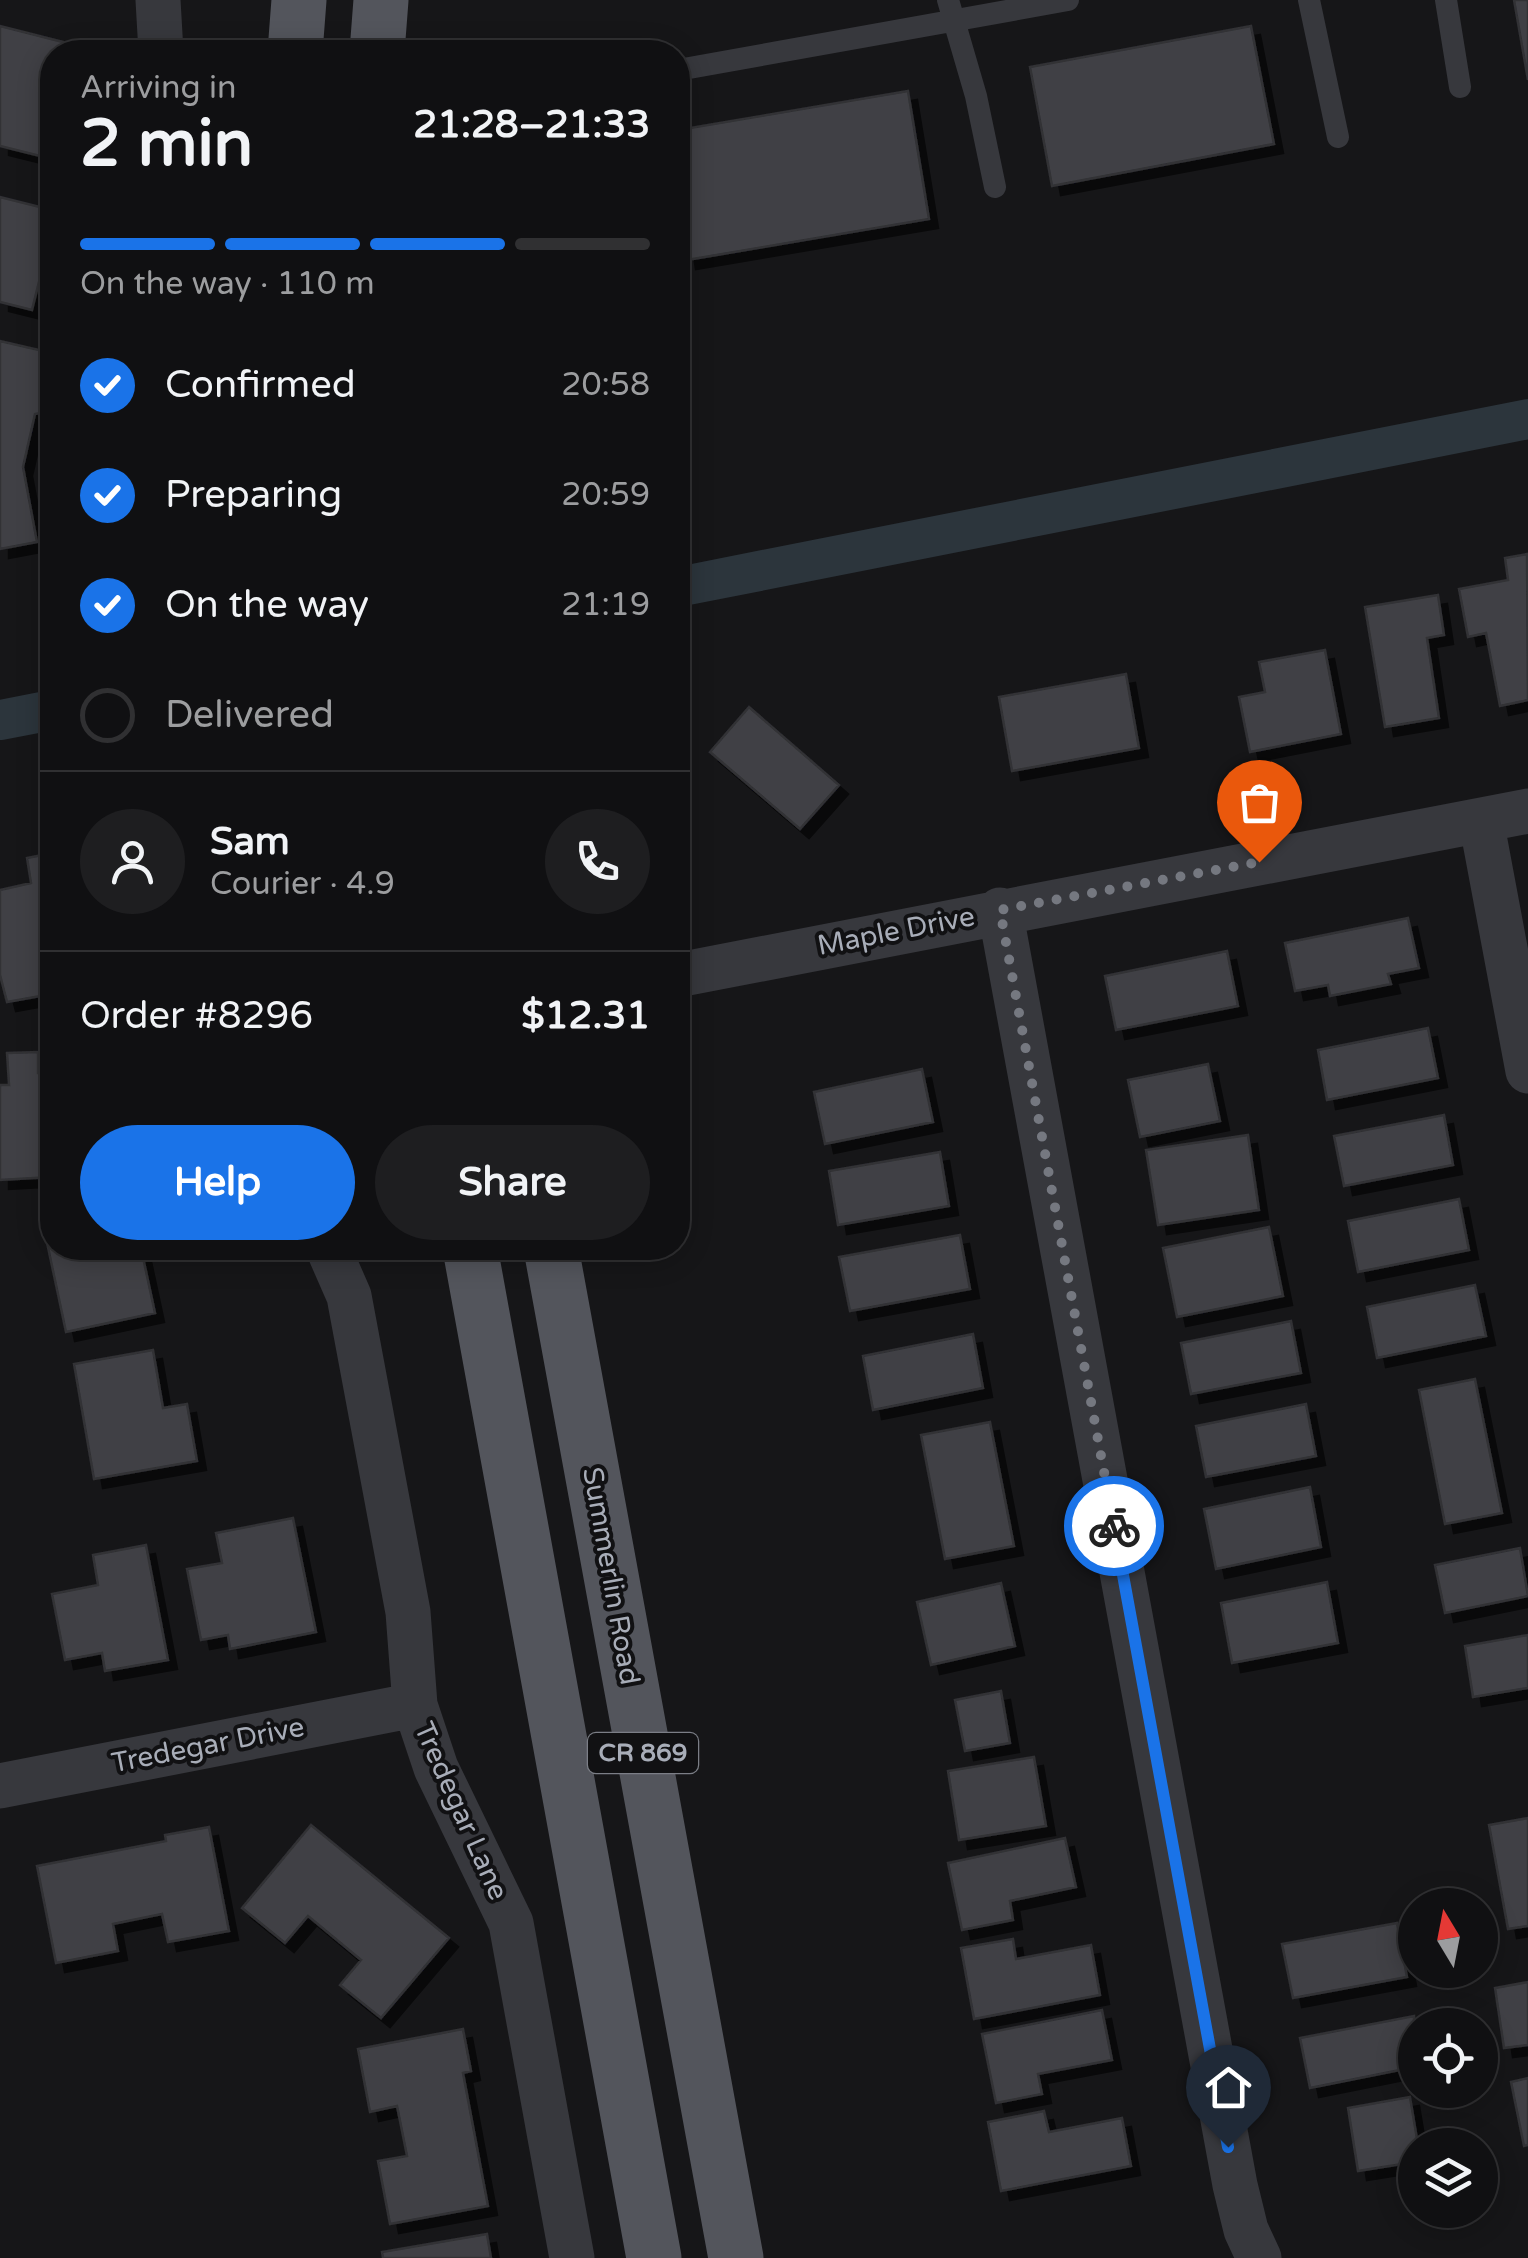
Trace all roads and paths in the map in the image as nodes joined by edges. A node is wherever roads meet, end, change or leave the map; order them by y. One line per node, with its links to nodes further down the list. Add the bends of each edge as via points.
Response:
1 (158, 0): 8 (street)
2 (299, 0): 9 (main road)
3 (380, 0): 10 (main road)
4 (1068, 0): 7 (lane)
5 (1308, 0): 13 (lane)
6 (1446, 0): 12 (lane)
7 (951, 10): 11 (lane); 14 (lane)
8 (160, 40)
9 (297, 40)
10 (378, 40)
11 (690, 67)
12 (1460, 87)
13 (1338, 137)
14 (995, 187)
15 (1528, 812): 16 (street, Maple Drive)
16 (1481, 820): 17 (street, Maple Drive); 19 (street)
17 (1000, 910): 18 (street, Maple Drive); 28 (street, via 1235,2186)
18 (690, 972)
19 (1528, 1071)
20 (334, 1260): 23 (street, Tredegar Lane, via 350,1296 408,1612)
21 (472, 1260): 26 (main road, CR 869)
22 (553, 1260): 27 (main road, Summerlin Road / CR 869)
23 (415, 1705): 24 (street, Tredegar Drive); 25 (street, Tredegar Lane, via 436,1768 512,1923)
24 (0, 1786)
25 (572, 2258)
26 (654, 2258)
27 (736, 2258)
28 (1259, 2258)

